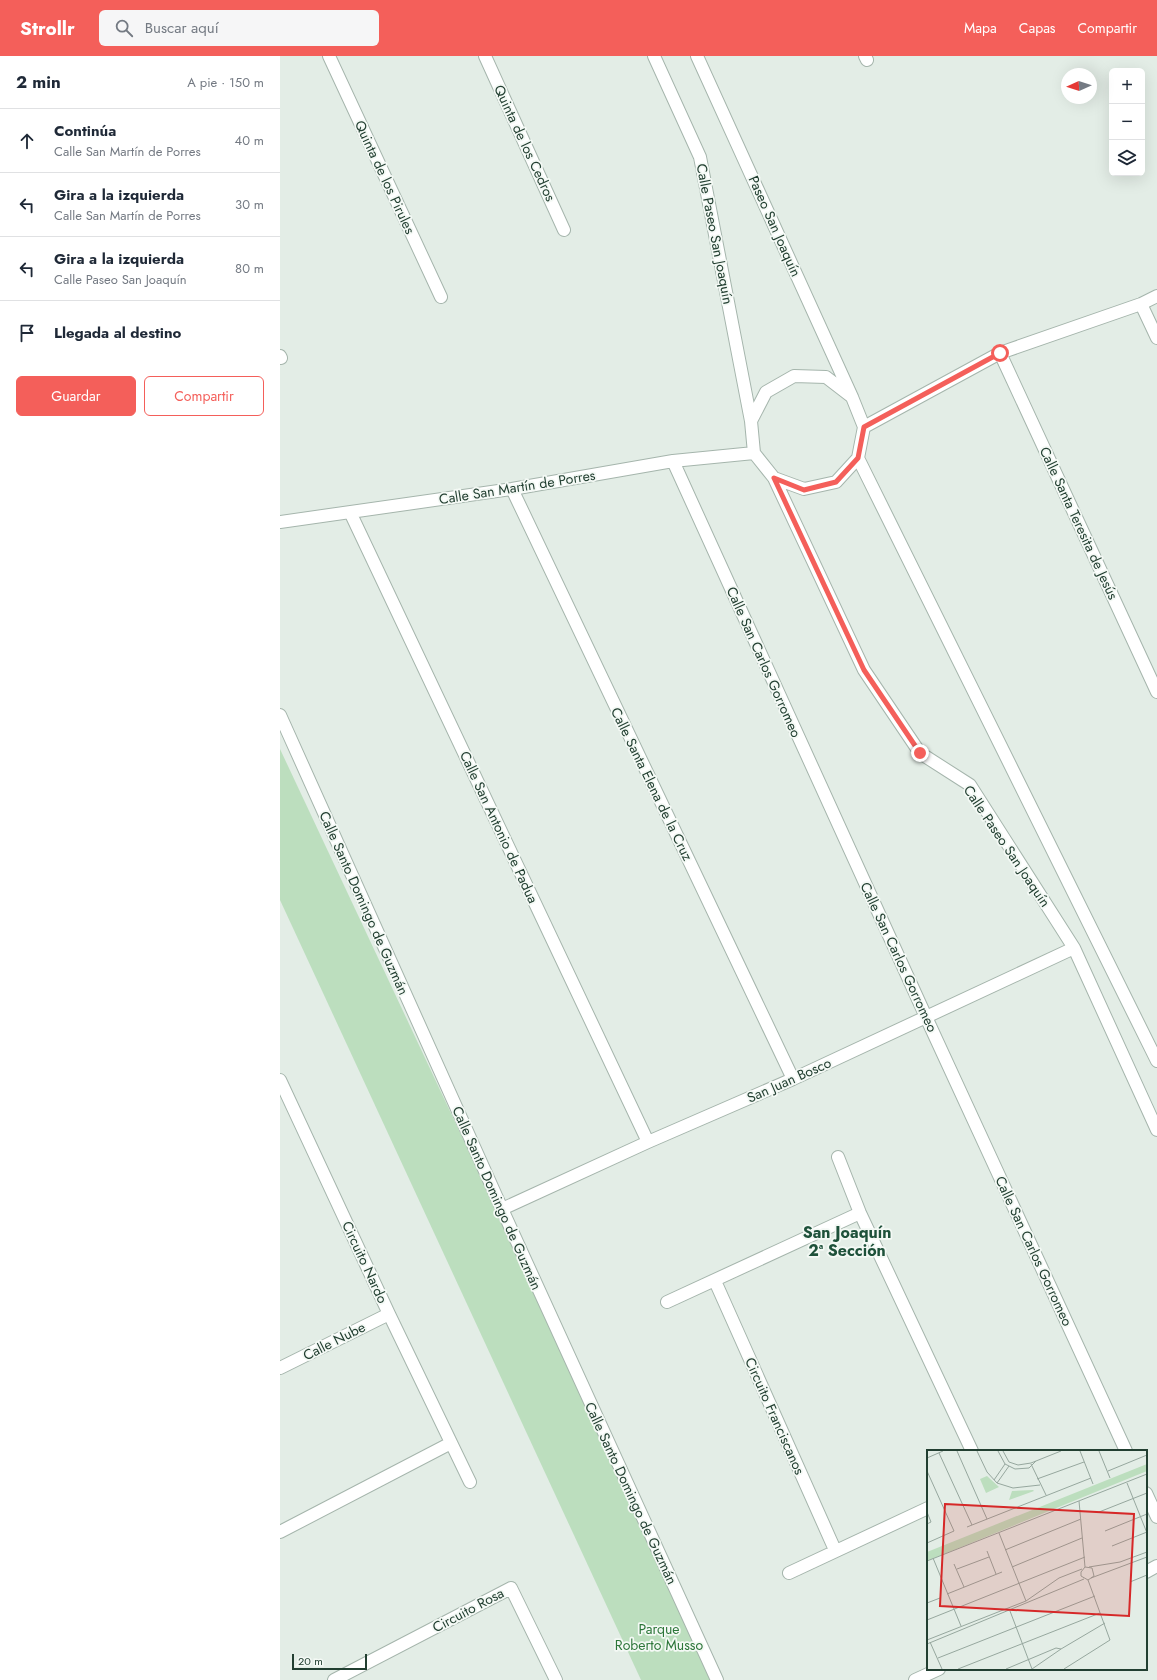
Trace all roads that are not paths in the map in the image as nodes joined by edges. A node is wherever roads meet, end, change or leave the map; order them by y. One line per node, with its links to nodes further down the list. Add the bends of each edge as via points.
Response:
1 (329, 56): 7 (street, Quinta de los Pirules)
2 (485, 56): 5 (street, Quinta de los Cedros)
3 (654, 56): 12 (street, Calle Paseo San Joaquín, via 700,157)
4 (697, 56): 11 (street, Paseo San Joaquín)
5 (564, 230)
6 (1157, 296): 8 (street)
7 (441, 297)
8 (1141, 304): 9 (street); 10 (street)
9 (1157, 338)
10 (1000, 353): 13 (street); 21 (street, Calle Santa Teresita de Jesús)
11 (852, 396): 12 (street, via 826,378 794,376 766,392); 13 (street)
12 (751, 421): 14 (street)
13 (864, 427): 15 (street)
14 (754, 453): 16 (street, Calle San Martín de Porres); 17 (street)
15 (858, 458): 17 (street, via 836,482 804,490); 25 (street, Calle Paseo San Joaquín)
16 (673, 461): 18 (street, Calle San Martín de Porres); 24 (street, Calle San Carlos Gorromeo)
17 (774, 478): 23 (street, Calle Paseo San Joaquín, via 864,670 920,753 970,785)
18 (512, 489): 19 (street, Calle San Martín de Porres); 26 (street, Calle Santa Elena de la Cruz)
19 (350, 512): 20 (street, Calle San Martín de Porres); 29 (street, Calle San Antonio de Padua)
20 (280, 522)
21 (1157, 692)
22 (280, 715): 31 (street, Calle Santo Domingo de Guzmán)
23 (1074, 948): 24 (street, San Juan Bosco); 28 (street, Calle Paseo San Joaquín)
24 (926, 1016): 26 (street, San Juan Bosco); 39 (street, Calle San Carlos Gorromeo)
25 (1157, 1061)
26 (793, 1079): 29 (street, San Juan Bosco)
27 (280, 1080): 35 (street, Circuito Nardo)
28 (1157, 1130)
29 (648, 1142): 31 (street, San Juan Bosco)
30 (838, 1158): 32 (street)
31 (502, 1209): 52 (street, Calle Santo Domingo de Guzmán)
32 (860, 1213): 33 (street); 38 (street)
33 (715, 1281): 34 (street); 45 (street, Circuito Franciscanos)
34 (666, 1302)
35 (389, 1314): 36 (street, Calle Nube); 37 (street, Circuito Nardo)
36 (280, 1368)
37 (451, 1443): 40 (street, Circuito Nardo); 44 (street)
38 (972, 1450)
39 (1126, 1450)
40 (470, 1482)
41 (1147, 1495): 43 (street)
42 (927, 1508): 45 (street)
43 (1157, 1517)
44 (280, 1532)
45 (835, 1550): 48 (street)
46 (1157, 1566): 47 (street)
47 (1147, 1571)
48 (789, 1573)
49 (937, 1670): 53 (street)
50 (334, 1680): 51 (street, Circuito Rosa, via 511,1588)
51 (556, 1680)
52 (717, 1680)
53 (915, 1680)

